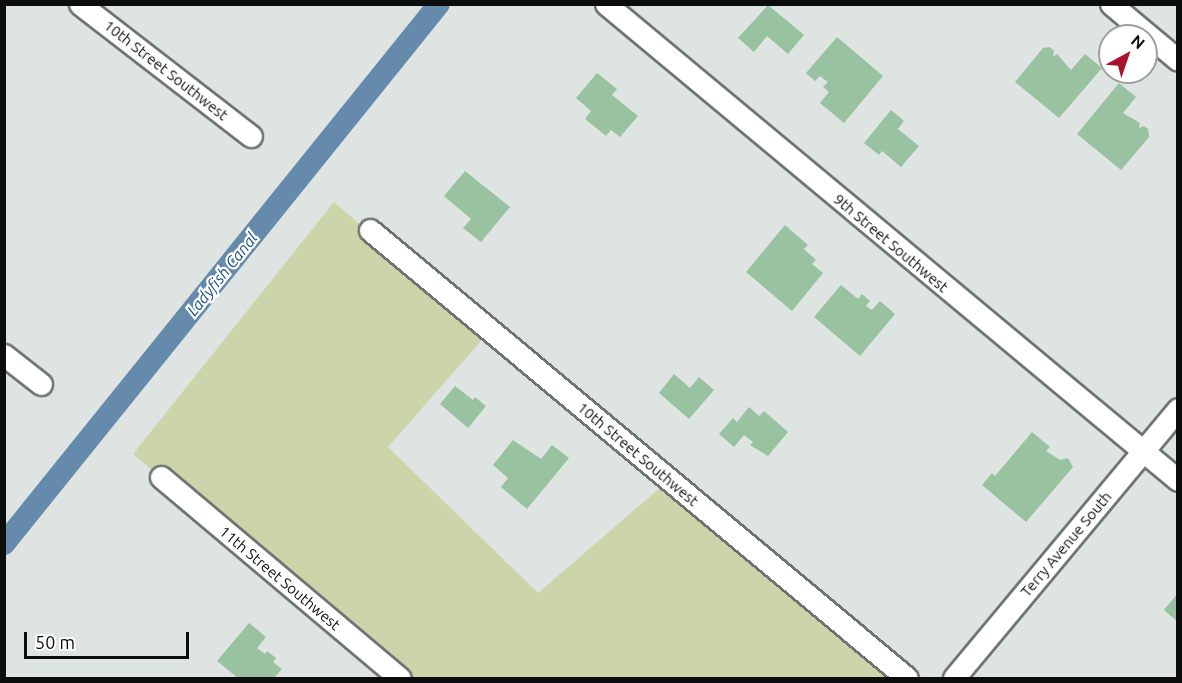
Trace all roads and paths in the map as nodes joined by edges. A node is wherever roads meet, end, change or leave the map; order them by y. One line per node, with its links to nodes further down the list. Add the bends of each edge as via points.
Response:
1 (80, 4): 5 (street, 10th Street Southwest)
2 (606, 4): 10 (street, 9th Street Southwest)
3 (1111, 4): 4 (street)
4 (1178, 60)
5 (251, 136)
6 (370, 230): 14 (street, 10th Street Southwest)
7 (4, 355): 8 (street)
8 (41, 384)
9 (1178, 409): 10 (street, Terry Avenue South)
10 (1144, 452): 12 (street, 9th Street Southwest); 15 (street, Terry Avenue South)
11 (161, 477): 13 (street, 11th Street Southwest)
12 (1178, 480)
13 (400, 678)
14 (907, 678)
15 (954, 678)

